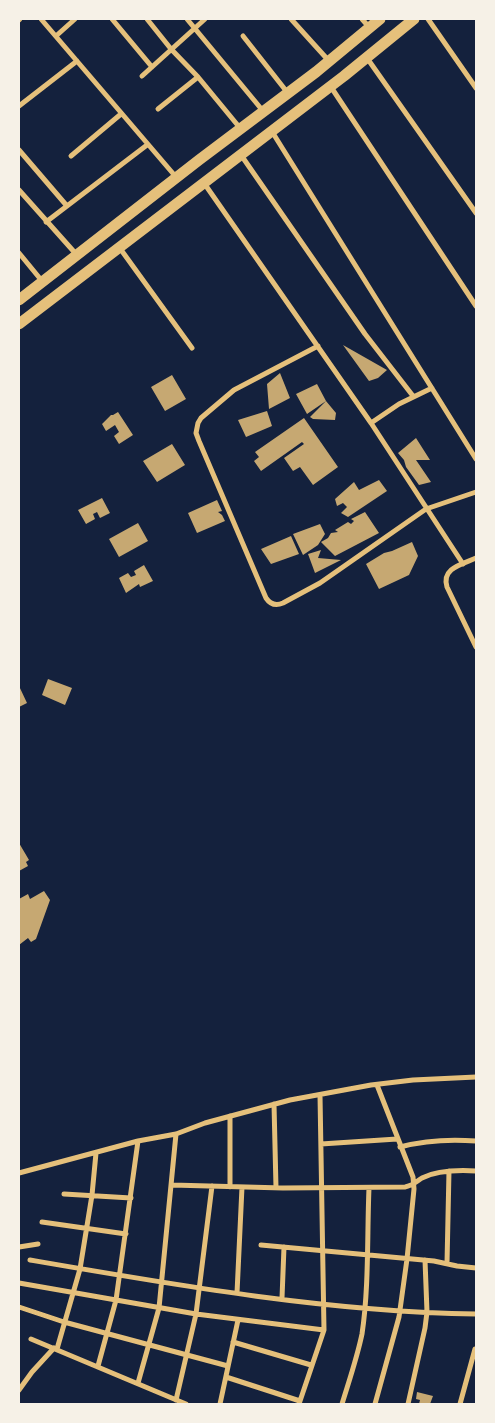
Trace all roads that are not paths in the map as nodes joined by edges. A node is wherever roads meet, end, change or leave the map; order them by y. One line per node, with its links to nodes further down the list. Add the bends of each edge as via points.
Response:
1 (41, 19): 13 (street)
2 (75, 19): 13 (street)
3 (112, 19): 19 (street)
4 (147, 19): 15 (street)
5 (188, 19): 12 (street)
6 (205, 19): 12 (street)
7 (291, 19): 18 (street)
8 (380, 19): 11 (highway)
9 (414, 19): 16 (highway)
10 (428, 19): 23 (street)
11 (365, 23): 18 (highway)
12 (195, 28): 15 (street); 27 (street)
13 (56, 36): 17 (street)
14 (242, 36): 24 (street)
15 (171, 50): 19 (street); 21 (street)
16 (367, 57): 22 (highway); 39 (street)
17 (77, 60): 25 (street); 28 (street)
18 (329, 61): 24 (highway)
19 (152, 66): 20 (street)
20 (142, 76)
21 (198, 77): 26 (street); 29 (street)
22 (330, 86): 30 (highway); 46 (street)
23 (476, 88)
24 (288, 93): 27 (highway)
25 (19, 106)
26 (158, 108)
27 (263, 111): 29 (highway)
28 (121, 114): 31 (street); 34 (street)
29 (240, 128): 35 (highway)
30 (271, 130): 33 (highway); 50 (street)
31 (147, 145): 35 (street); 38 (street)
32 (19, 150): 38 (street)
33 (241, 154): 36 (highway); 51 (street, via 365,334)
34 (71, 156)
35 (176, 178): 43 (highway)
36 (204, 182): 41 (highway); 48 (street)
37 (19, 190): 40 (street)
38 (67, 206): 40 (street)
39 (476, 213)
40 (46, 222): 43 (street)
41 (119, 247): 47 (highway); 49 (street)
42 (19, 253): 44 (street)
43 (76, 255): 44 (highway)
44 (42, 282): 45 (highway)
45 (19, 300)
46 (476, 306)
47 (19, 324)
48 (318, 346): 52 (street); 55 (street, via 234,390 201,418 196,428 266,598 278,605 300,594)
49 (192, 348)
50 (432, 388): 51 (street); 53 (street)
51 (413, 396): 52 (street)
52 (371, 423): 55 (street)
53 (476, 459)
54 (476, 492): 55 (street)
55 (426, 509): 57 (street)
56 (476, 558): 57 (street)
57 (463, 564): 58 (street, via 452,568 447,575 447,587)
58 (476, 647)
59 (476, 1077): 60 (street)
60 (377, 1085): 61 (street); 65 (street)
61 (320, 1094): 62 (street); 68 (street)
62 (274, 1104): 63 (street); 79 (street)
63 (230, 1116): 64 (street); 77 (street)
64 (176, 1134): 66 (street); 75 (street)
65 (397, 1139): 68 (street); 69 (street)
66 (138, 1141): 70 (street); 84 (street)
67 (476, 1141): 69 (street, via 434,1140)
68 (321, 1144): 80 (street)
69 (400, 1147): 74 (street)
70 (96, 1153): 73 (street); 83 (street)
71 (449, 1171): 72 (street); 74 (street, via 422,1178); 97 (street)
72 (476, 1172)
73 (19, 1173)
74 (414, 1184): 81 (street); 94 (street)
75 (172, 1185): 76 (street); 101 (street)
76 (212, 1186): 77 (street); 103 (street)
77 (230, 1187): 78 (street)
78 (242, 1187): 79 (street); 105 (street)
79 (276, 1188): 80 (street)
80 (322, 1188): 81 (street); 92 (street)
81 (369, 1188): 93 (street)
82 (64, 1194): 83 (street)
83 (92, 1195): 84 (street); 86 (street)
84 (131, 1198): 87 (street)
85 (42, 1222): 86 (street)
86 (88, 1228): 87 (street); 99 (street)
87 (126, 1234): 100 (street)
88 (38, 1244): 90 (street)
89 (261, 1245): 91 (street)
90 (19, 1247)
91 (284, 1248): 92 (street); 106 (street)
92 (323, 1252): 93 (street); 108 (street)
93 (367, 1255): 94 (street); 110 (street)
94 (408, 1259): 96 (street); 112 (street)
95 (30, 1260): 99 (street)
96 (425, 1260): 97 (street); 113 (street)
97 (448, 1263): 98 (street)
98 (476, 1268)
99 (80, 1269): 100 (street); 104 (street)
100 (120, 1275): 101 (street); 107 (street)
101 (162, 1281): 103 (street); 111 (street)
102 (19, 1282): 104 (street)
103 (200, 1287): 105 (street); 114 (street)
104 (73, 1292): 107 (street); 117 (street)
105 (236, 1293): 106 (street)
106 (282, 1298): 108 (street)
107 (116, 1300): 111 (street); 119 (street)
108 (324, 1303): 110 (street); 118 (street)
109 (19, 1307): 117 (street)
110 (365, 1307): 112 (street); 136 (street, via 357,1357)
111 (159, 1308): 114 (street); 122 (street)
112 (400, 1310): 113 (street); 137 (street)
113 (427, 1312): 115 (street); 138 (street)
114 (196, 1314): 116 (street); 125 (street)
115 (476, 1314)
116 (238, 1320): 118 (street); 121 (street)
117 (64, 1322): 119 (street); 123 (street)
118 (324, 1330): 126 (street)
119 (108, 1333): 122 (street); 127 (street)
120 (31, 1339): 123 (street)
121 (233, 1342): 126 (street); 128 (street)
122 (150, 1345): 125 (street); 130 (street)
123 (55, 1349): 127 (street); 131 (street)
124 (475, 1349): 139 (street)
125 (187, 1355): 128 (street); 132 (street)
126 (311, 1365): 133 (street)
127 (98, 1366): 130 (street)
128 (228, 1366): 129 (street)
129 (226, 1377): 133 (street); 135 (street)
130 (138, 1383): 132 (street)
131 (19, 1390)
132 (176, 1400): 134 (street)
133 (300, 1403)
134 (186, 1404)
135 (220, 1404)
136 (342, 1404)
137 (375, 1404)
138 (408, 1404)
139 (460, 1404)

